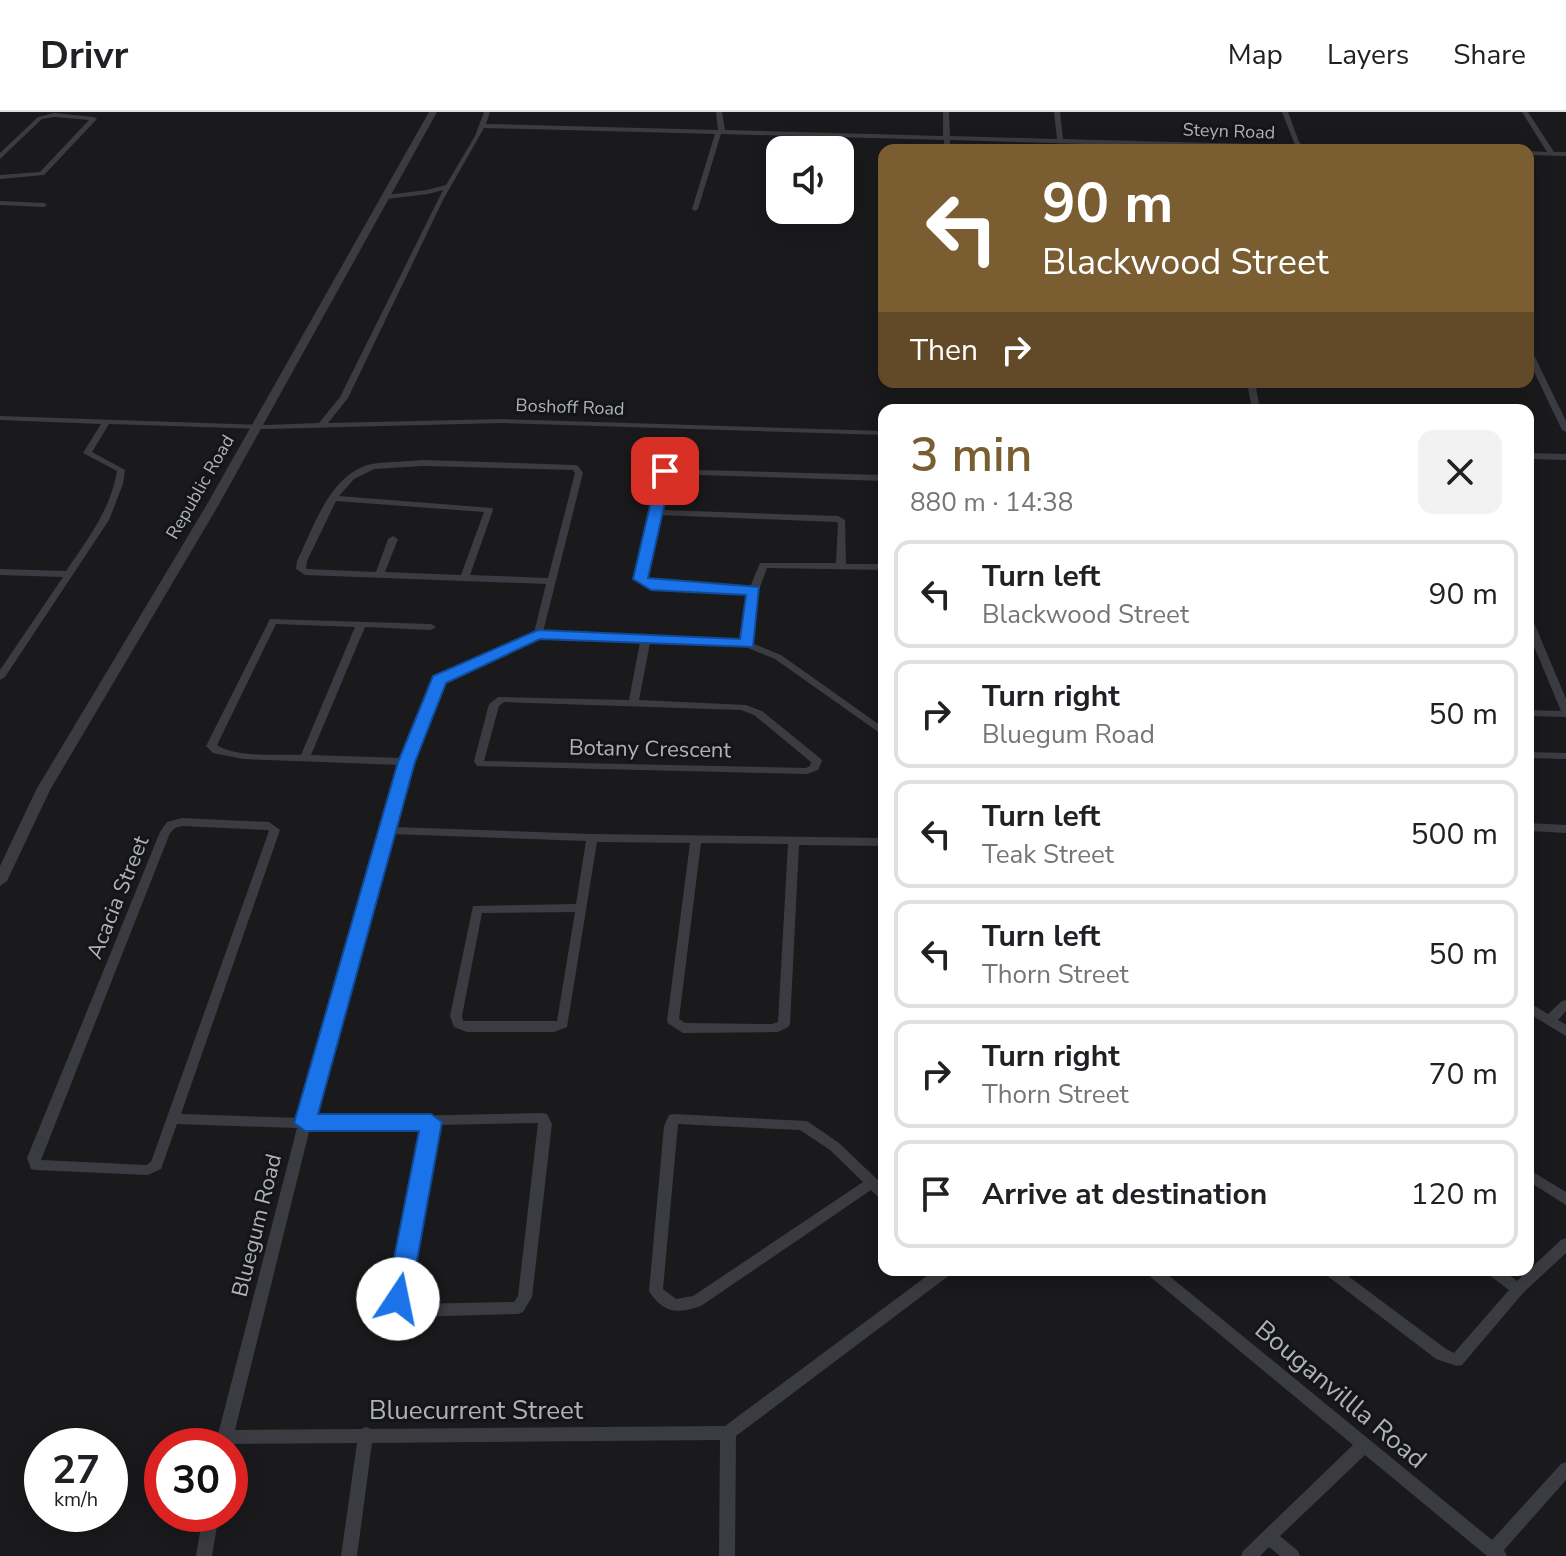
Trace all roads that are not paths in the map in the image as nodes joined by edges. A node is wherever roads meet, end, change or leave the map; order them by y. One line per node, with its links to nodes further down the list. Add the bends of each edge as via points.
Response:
1 (433, 112): 21 (street, Republic Road)
2 (487, 112): 8 (street)
3 (719, 112): 9 (street)
4 (946, 112): 10 (street)
5 (1057, 112): 11 (street)
6 (1285, 112): 14 (street)
7 (1525, 112): 16 (street)
8 (483, 126): 9 (street, Steyn Road); 20 (street)
9 (720, 132): 10 (street, Steyn Road); 24 (street)
10 (946, 136): 11 (street, Steyn Road); 12 (street)
11 (1060, 139): 13 (street, Steyn Road)
12 (947, 144)
13 (1180, 144)
14 (1299, 144)
15 (1534, 153): 16 (street)
16 (1552, 154): 17 (street)
17 (1566, 154)
18 (0, 157): 19 (street, via 44,117 94,119 42,174)
19 (0, 177)
20 (449, 185): 21 (street); 28 (street, via 344,398)
21 (386, 197): 29 (street, Republic Road)
22 (0, 203): 23 (street)
23 (44, 205)
24 (695, 209)
25 (1534, 363): 30 (street)
26 (0, 418): 27 (street, Boshoff Road)
27 (106, 423): 29 (street, Boshoff Road); 41 (street, via 87,453 121,470 119,484 105,520)
28 (322, 425): 29 (street, Boshoff Road); 31 (street, Boshoff Road, via 502,421)
29 (255, 427): 68 (street, Republic Road, via 43,790)
30 (1566, 430)
31 (878, 433)
32 (1534, 456): 33 (street)
33 (1566, 457)
34 (878, 478): 36 (street, via 666,470)
35 (333, 498): 42 (street, via 302,571); 43 (street, via 488,509 490,516); 44 (street, via 354,475 385,464 578,469)
36 (654, 512): 38 (street, via 838,519); 45 (street, via 642,582)
37 (393, 539): 42 (street)
38 (841, 565): 39 (street); 45 (street, via 765,565)
39 (878, 567)
40 (0, 572): 41 (street)
41 (69, 574): 52 (street)
42 (380, 574): 43 (street)
43 (465, 576): 44 (street)
44 (551, 581): 48 (street)
45 (754, 590): 51 (street)
46 (361, 625): 47 (street); 59 (street); 59 (street, via 273,621 211,745 243,756)
47 (431, 627)
48 (538, 635): 50 (street, Bluegum Road); 60 (street, Bluegum Road, via 439,680)
49 (1534, 635): 54 (street)
50 (645, 641): 51 (street, Bluegum Road); 53 (street, Botany Crescent)
51 (747, 644): 56 (street, via 778,657)
52 (0, 677)
53 (634, 703): 53 (street, Botany Crescent, via 748,708 814,756 817,764 807,771 479,763 498,700)
54 (1566, 712): 55 (street)
55 (1534, 713)
56 (878, 729)
57 (1534, 755): 58 (street)
58 (1566, 756)
59 (305, 758): 60 (street)
60 (406, 762): 63 (street, Bluegum Road)
61 (1534, 827): 62 (street)
62 (1566, 829)
63 (388, 830): 64 (street); 76 (street, Bluegum Road)
64 (592, 838): 65 (street); 69 (street)
65 (696, 839): 66 (street); 66 (street, via 673,1021 683,1028 774,1029 784,1024)
66 (794, 840): 67 (street)
67 (878, 842)
68 (0, 881)
69 (580, 908): 69 (street, via 561,1026 467,1027 456,1019 477,909)
70 (1566, 1004): 72 (street)
71 (1534, 1011): 72 (street)
72 (1549, 1021): 73 (street)
73 (1566, 1031)
74 (173, 1119): 74 (street, Acacia Street, via 151,1169 33,1162 167,828 182,822 274,827); 76 (street)
75 (431, 1122): 75 (street, via 399,1307 515,1309 522,1305 546,1124 539,1117); 76 (street)
76 (305, 1123): 89 (street, Bluegum Road)
77 (1534, 1178): 80 (street)
78 (872, 1183): 78 (street, via 802,1125 673,1120 655,1279 658,1295 674,1306 696,1302); 79 (street)
79 (878, 1188)
80 (1566, 1199)
81 (1566, 1244): 82 (street)
82 (1534, 1274)
83 (938, 1276): 90 (street)
84 (1160, 1276): 93 (street, Bouganvillla Road)
85 (1338, 1276): 88 (street, via 1453,1360)
86 (1501, 1276): 88 (street)
87 (1532, 1276): 88 (street)
88 (1518, 1289)
89 (228, 1428)
90 (728, 1433): 91 (street, Bluecurrent Street); 100 (street)
91 (366, 1434): 92 (street, Bluecurrent Street); 99 (street)
92 (248, 1441)
93 (1364, 1445): 96 (street); 97 (street, Bouganvillla Road)
94 (1566, 1469): 97 (street)
95 (208, 1532): 98 (street)
96 (1269, 1537): 101 (street); 102 (street)
97 (1496, 1554)
98 (204, 1556)
99 (349, 1556)
100 (727, 1556)
101 (1249, 1556)
102 (1292, 1556)

